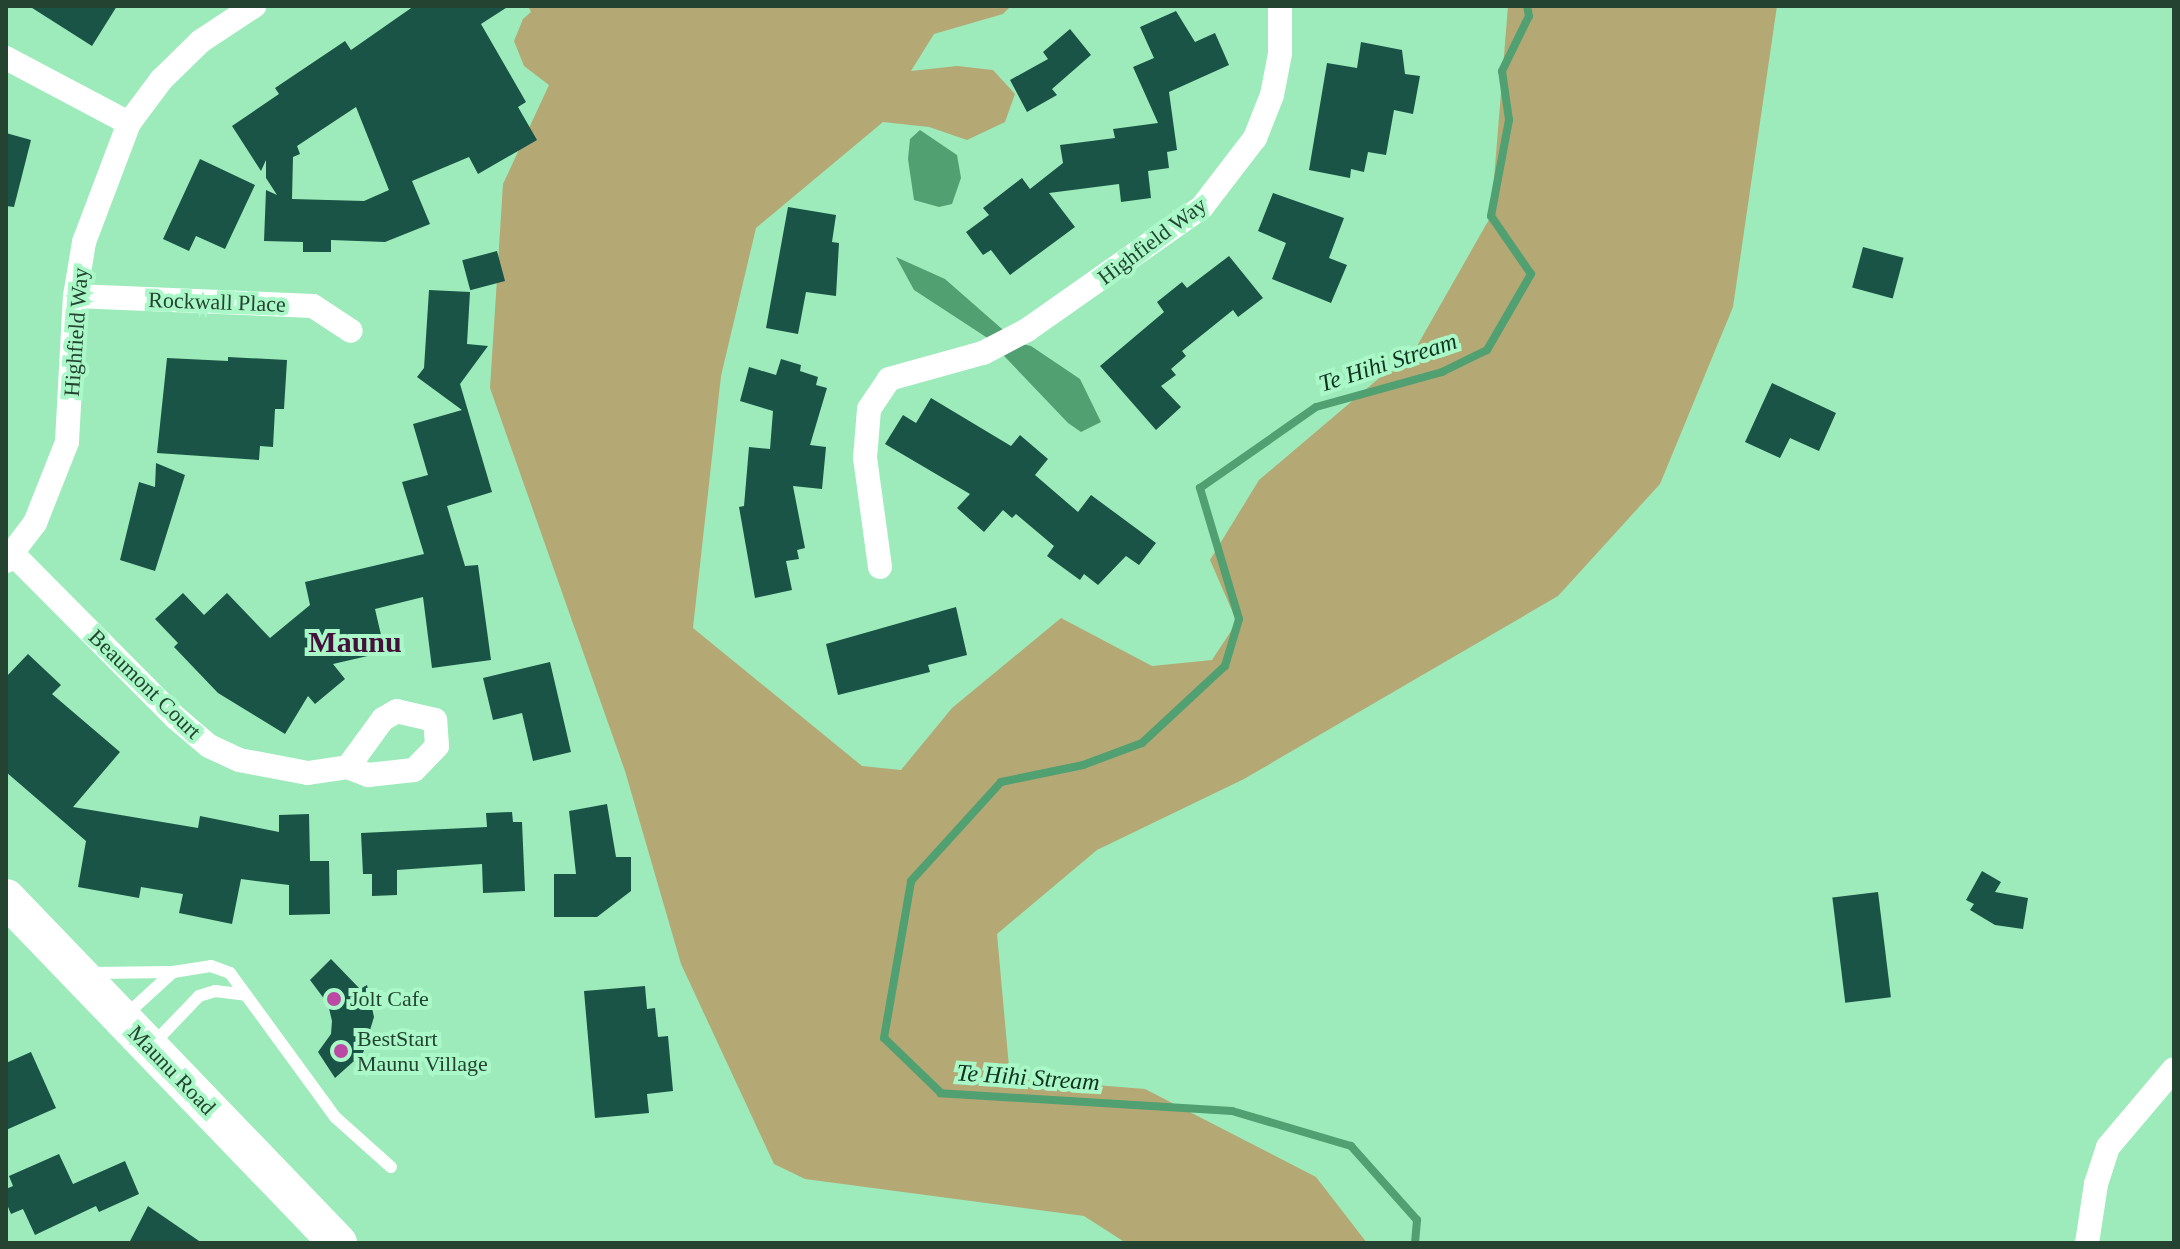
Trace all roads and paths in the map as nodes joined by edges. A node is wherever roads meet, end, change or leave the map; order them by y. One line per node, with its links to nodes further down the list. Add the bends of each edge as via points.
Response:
1 (254, 6): 4 (street, Highfield Way, via 201,41 161,80)
2 (1280, 6): 8 (street, Highfield Way, via 1272,95 1255,138 1202,207 1020,333 983,353 889,379 869,409 865,458)
3 (6, 58): 4 (street)
4 (129, 123): 5 (street, Highfield Way, via 84,242)
5 (75, 296): 6 (street, Rockwall Place, via 313,306); 7 (street, Highfield Way, via 67,442 35,523)
6 (351, 331)
7 (10, 558): 9 (street, Beaumont Court, via 209,746 276,770)
8 (880, 567)
9 (348, 767)
10 (6, 898): 12 (main road, Maunu Road)
11 (173, 972): 12 (lane); 13 (lane, via 211,966 230,973); 14 (lane)
12 (80, 973): 14 (main road, Maunu Road)
13 (246, 995): 15 (lane, via 215,991 199,996); 17 (lane, via 335,1117)
14 (122, 1018): 15 (main road, Maunu Road)
15 (150, 1047): 18 (main road, Maunu Road)
16 (2174, 1069): 19 (street, via 2108,1147)
17 (391, 1167)
18 (338, 1243)
19 (2087, 1243)

